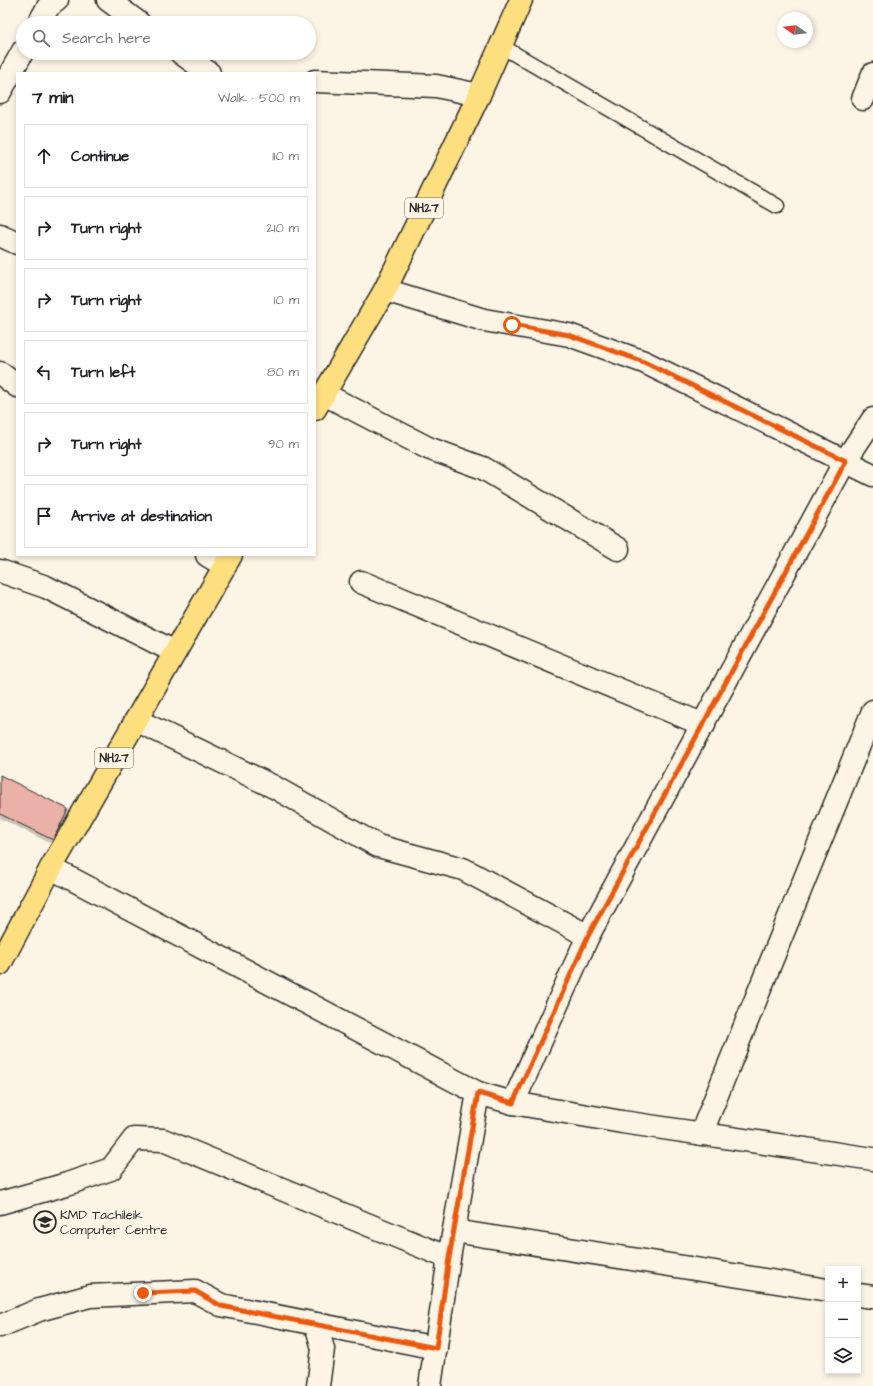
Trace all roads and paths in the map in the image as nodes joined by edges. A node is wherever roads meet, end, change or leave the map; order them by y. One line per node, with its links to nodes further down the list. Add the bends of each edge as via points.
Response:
1 (57, 0): 4 (street, via 48,7)
2 (108, 0): 5 (street)
3 (521, 0): 6 (main road, NH27)
4 (43, 16)
5 (130, 16)
6 (501, 46): 13 (main road, NH27); 15 (lane)
7 (13, 55): 12 (street)
8 (191, 60): 9 (street)
9 (208, 72)
10 (873, 74): 14 (street)
11 (316, 80): 13 (street, via 436,86)
12 (0, 92)
13 (479, 95): 18 (main road, NH27)
14 (863, 99)
15 (777, 206)
16 (0, 235): 17 (street)
17 (16, 243)
18 (385, 290): 21 (main road, NH27); 23 (street, via 484,320 569,335 644,362)
19 (0, 373): 20 (street)
20 (16, 385)
21 (319, 402): 25 (street, via 428,448 484,468)
22 (873, 419): 23 (street)
23 (846, 461): 24 (street); 32 (street)
24 (873, 475)
25 (618, 549)
26 (221, 559): 29 (main road, NH27)
27 (0, 571): 29 (street, via 46,587)
28 (361, 582): 32 (street)
29 (175, 652): 31 (main road, NH27)
30 (873, 711): 38 (street)
31 (136, 720): 33 (main road, NH27); 34 (street, via 274,787 378,846 464,870)
32 (704, 725): 34 (street)
33 (51, 868): 35 (main road, NH27); 36 (street)
34 (588, 936): 37 (street)
35 (0, 964)
36 (478, 1093): 37 (street); 41 (street)
37 (513, 1103): 38 (street)
38 (701, 1134): 39 (street)
39 (873, 1159)
40 (0, 1203): 42 (street, via 111,1169 134,1139 163,1140)
41 (454, 1230): 42 (street); 43 (street)
42 (449, 1258): 48 (street)
43 (825, 1290)
44 (861, 1296): 45 (street)
45 (873, 1298)
46 (316, 1324): 47 (street, via 221,1306 195,1291 90,1296 39,1310); 48 (street); 49 (street, via 323,1349)
47 (0, 1326)
48 (436, 1348): 50 (street)
49 (318, 1386)
50 (430, 1386)

